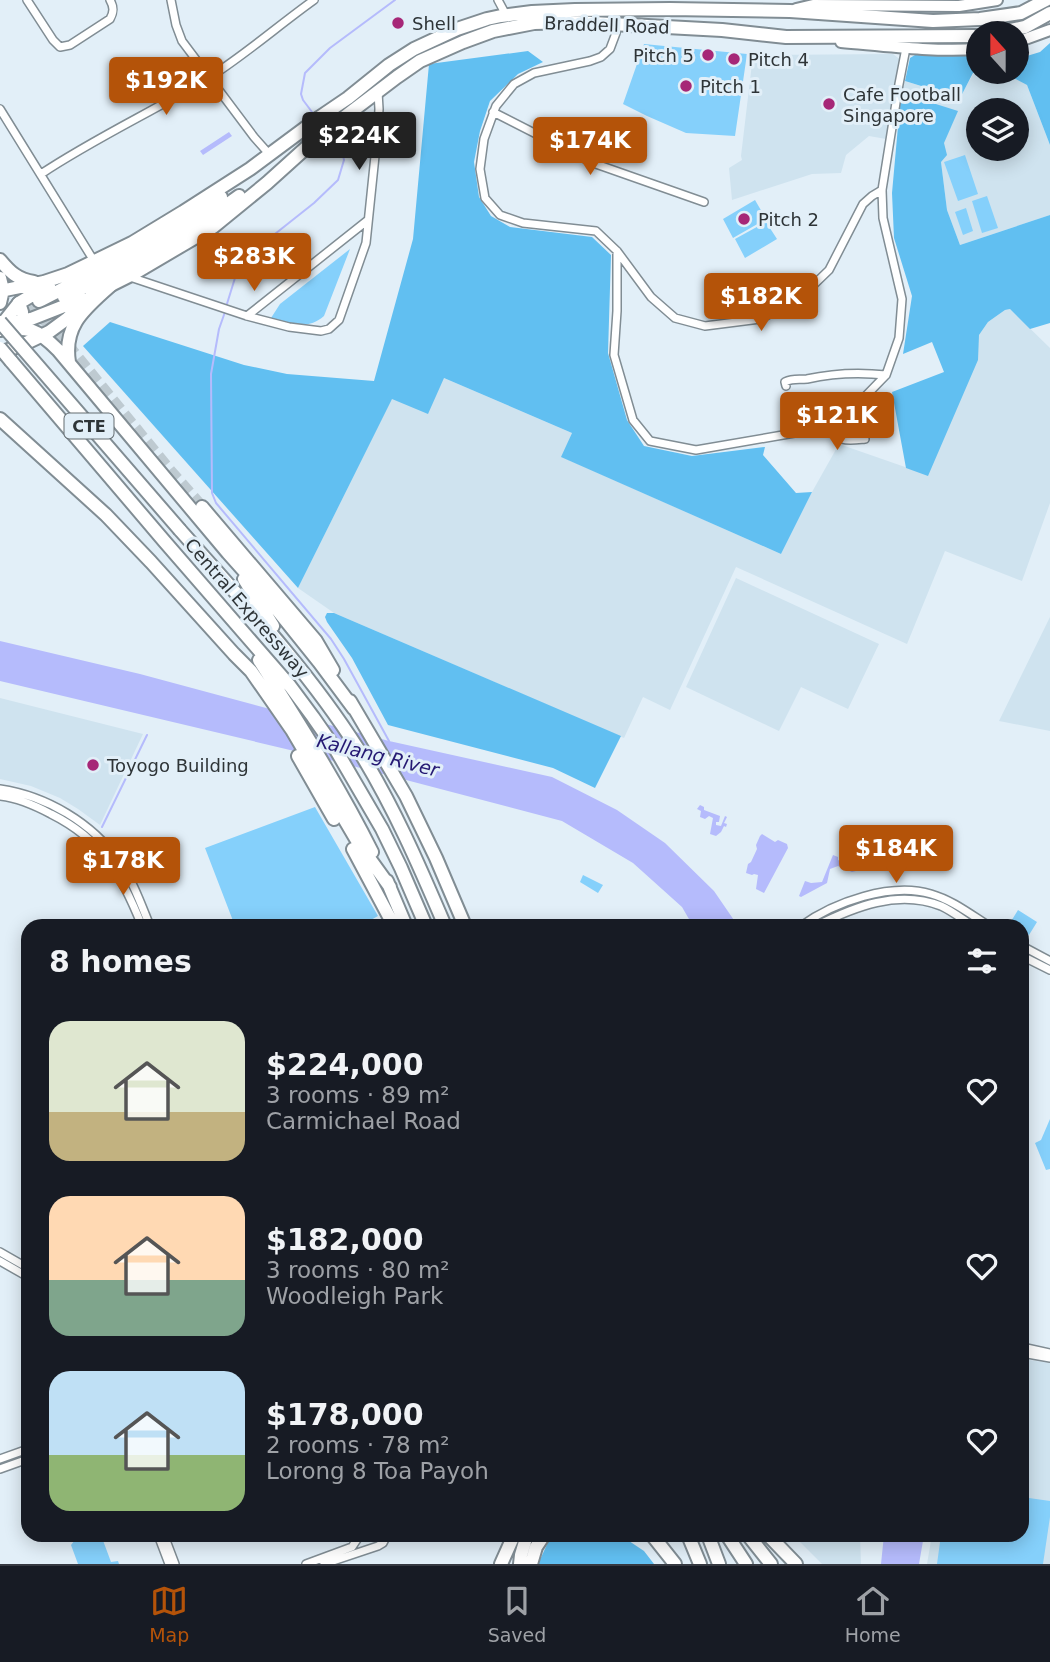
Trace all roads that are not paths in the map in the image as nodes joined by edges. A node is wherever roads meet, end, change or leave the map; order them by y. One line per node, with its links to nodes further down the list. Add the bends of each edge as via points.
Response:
1 (27, 0): 2 (street, via 61,47 110,19 114,13)
2 (110, 0)
3 (172, 0): 20 (street, via 183,41)
4 (313, 0): 20 (street)
5 (498, 0): 11 (street)
6 (997, 0): 8 (main road, Braddell Road, via 960,6)
7 (1046, 0): 9 (highway, via 1021,13 980,19 933,21)
8 (843, 3): 9 (main road, Braddell Road)
9 (790, 11): 11 (highway, Braddell Road, via 575,10)
10 (1050, 13): 13 (highway)
11 (506, 15): 24 (highway, Braddell Road, via 457,29 414,49 348,98)
12 (617, 24): 16 (highway, Braddell Road); 21 (highway, Braddell Road, via 534,23 493,32 420,61); 23 (street, via 610,49 601,57 534,73 514,84)
13 (1029, 25)
14 (1050, 30): 17 (main road)
15 (966, 36): 16 (highway)
16 (786, 37): 18 (main road, Braddell Road)
17 (1029, 38)
18 (906, 48): 19 (main road, Braddell Road); 27 (street)
19 (966, 50)
20 (210, 77): 25 (street); 26 (street)
21 (378, 92): 24 (highway, Braddell Road); 29 (street)
22 (0, 108): 26 (street)
23 (493, 112): 28 (street, via 593,163); 30 (street, via 480,169 485,198 500,215 523,223 596,231)
24 (321, 126): 25 (highway, Braddell Road); 34 (highway, Braddell Road, via 267,183 213,227); 40 (highway, via 207,219 141,259)
25 (270, 155): 32 (highway, Braddell Road, via 177,216)
26 (41, 174): 32 (street)
27 (883, 190): 30 (street, via 863,204 829,270 800,298 760,319 705,326 675,318 651,297); 48 (street, via 883,218 902,299 899,338)
28 (704, 202)
29 (368, 220): 41 (street); 41 (street, via 366,243 335,325 314,331)
30 (617, 251): 51 (street, via 614,355 634,420 650,441 696,450)
31 (0, 260): 35 (highway, via 11,274)
32 (94, 261): 33 (highway, Braddell Road)
33 (68, 274): 35 (highway, Braddell Road); 39 (highway)
34 (128, 276): 36 (highway, Braddell Road); 41 (street)
35 (44, 282): 37 (highway, Braddell Road)
36 (111, 285): 38 (highway, Braddell Road); 47 (highway, via 72,326)
37 (1, 290)
38 (95, 293): 42 (highway); 44 (highway, Braddell Road)
39 (19, 303): 42 (highway, via 23,314); 43 (highway)
40 (40, 304)
41 (247, 316)
42 (31, 318): 43 (highway)
43 (0, 325): 44 (highway); 55 (highway, Central Expressway / CTE, bridge)
44 (43, 335): 46 (highway, Braddell Road); 47 (highway)
45 (0, 348): 56 (highway, Central Expressway / CTE, bridge, via 234,622)
46 (0, 353)
47 (69, 362): 54 (highway)
48 (886, 374): 49 (street, via 829,374); 51 (street, via 850,411)
49 (803, 380)
50 (0, 419): 60 (highway, via 106,516 234,654)
51 (828, 425): 52 (street, via 846,441)
52 (865, 439)
53 (202, 507): 57 (highway, via 316,642)
54 (228, 554): 55 (highway); 57 (highway)
55 (292, 656): 66 (highway, Central Expressway / CTE, via 389,801)
56 (286, 691): 60 (highway); 65 (highway, Central Expressway, via 336,750 396,856)
57 (354, 709): 67 (highway, via 406,796)
58 (0, 789): 62 (street, via 53,806 99,837 128,874)
59 (0, 796): 61 (street, via 42,809 92,841 121,878)
60 (344, 819): 63 (highway, via 356,855); 64 (highway, via 392,892)
61 (139, 919)
62 (147, 919)
63 (390, 919)
64 (403, 919)
65 (423, 919)
66 (443, 919)
67 (462, 919)
68 (810, 919): 71 (street, via 843,904 894,891 941,897)
69 (833, 919): 70 (street, via 890,899 912,899 940,906)
70 (961, 919)
71 (977, 919)
72 (1029, 950): 74 (street)
73 (1029, 960): 75 (street)
74 (1050, 961)
75 (1050, 970)
76 (0, 1252): 78 (street)
77 (0, 1261): 79 (street)
78 (21, 1264)
79 (21, 1273)
80 (1029, 1349): 81 (street)
81 (1050, 1353)
82 (1029, 1354): 83 (street)
83 (1050, 1358)
84 (21, 1452): 85 (street)
85 (0, 1459)
86 (21, 1462): 87 (street)
87 (0, 1469)
88 (161, 1542): 106 (street)
89 (166, 1542): 107 (street)
90 (355, 1542): 108 (street)
91 (362, 1542): 103 (street)
92 (384, 1542): 103 (street)
93 (511, 1542): 110 (highway)
94 (525, 1542): 105 (highway, via 521,1555)
95 (539, 1542): 105 (highway)
96 (654, 1542): 104 (highway)
97 (658, 1542): 104 (highway)
98 (691, 1542): 112 (highway)
99 (711, 1542): 113 (highway)
100 (731, 1542): 114 (highway)
101 (754, 1542): 115 (highway)
102 (775, 1542): 116 (highway)
103 (372, 1547): 109 (street)
104 (663, 1547): 111 (highway)
105 (527, 1563)
106 (169, 1564)
107 (175, 1564)
108 (306, 1564)
109 (324, 1564)
110 (501, 1564)
111 (675, 1564)
112 (700, 1564)
113 (719, 1564)
114 (746, 1564)
115 (771, 1564)
116 (796, 1564)

